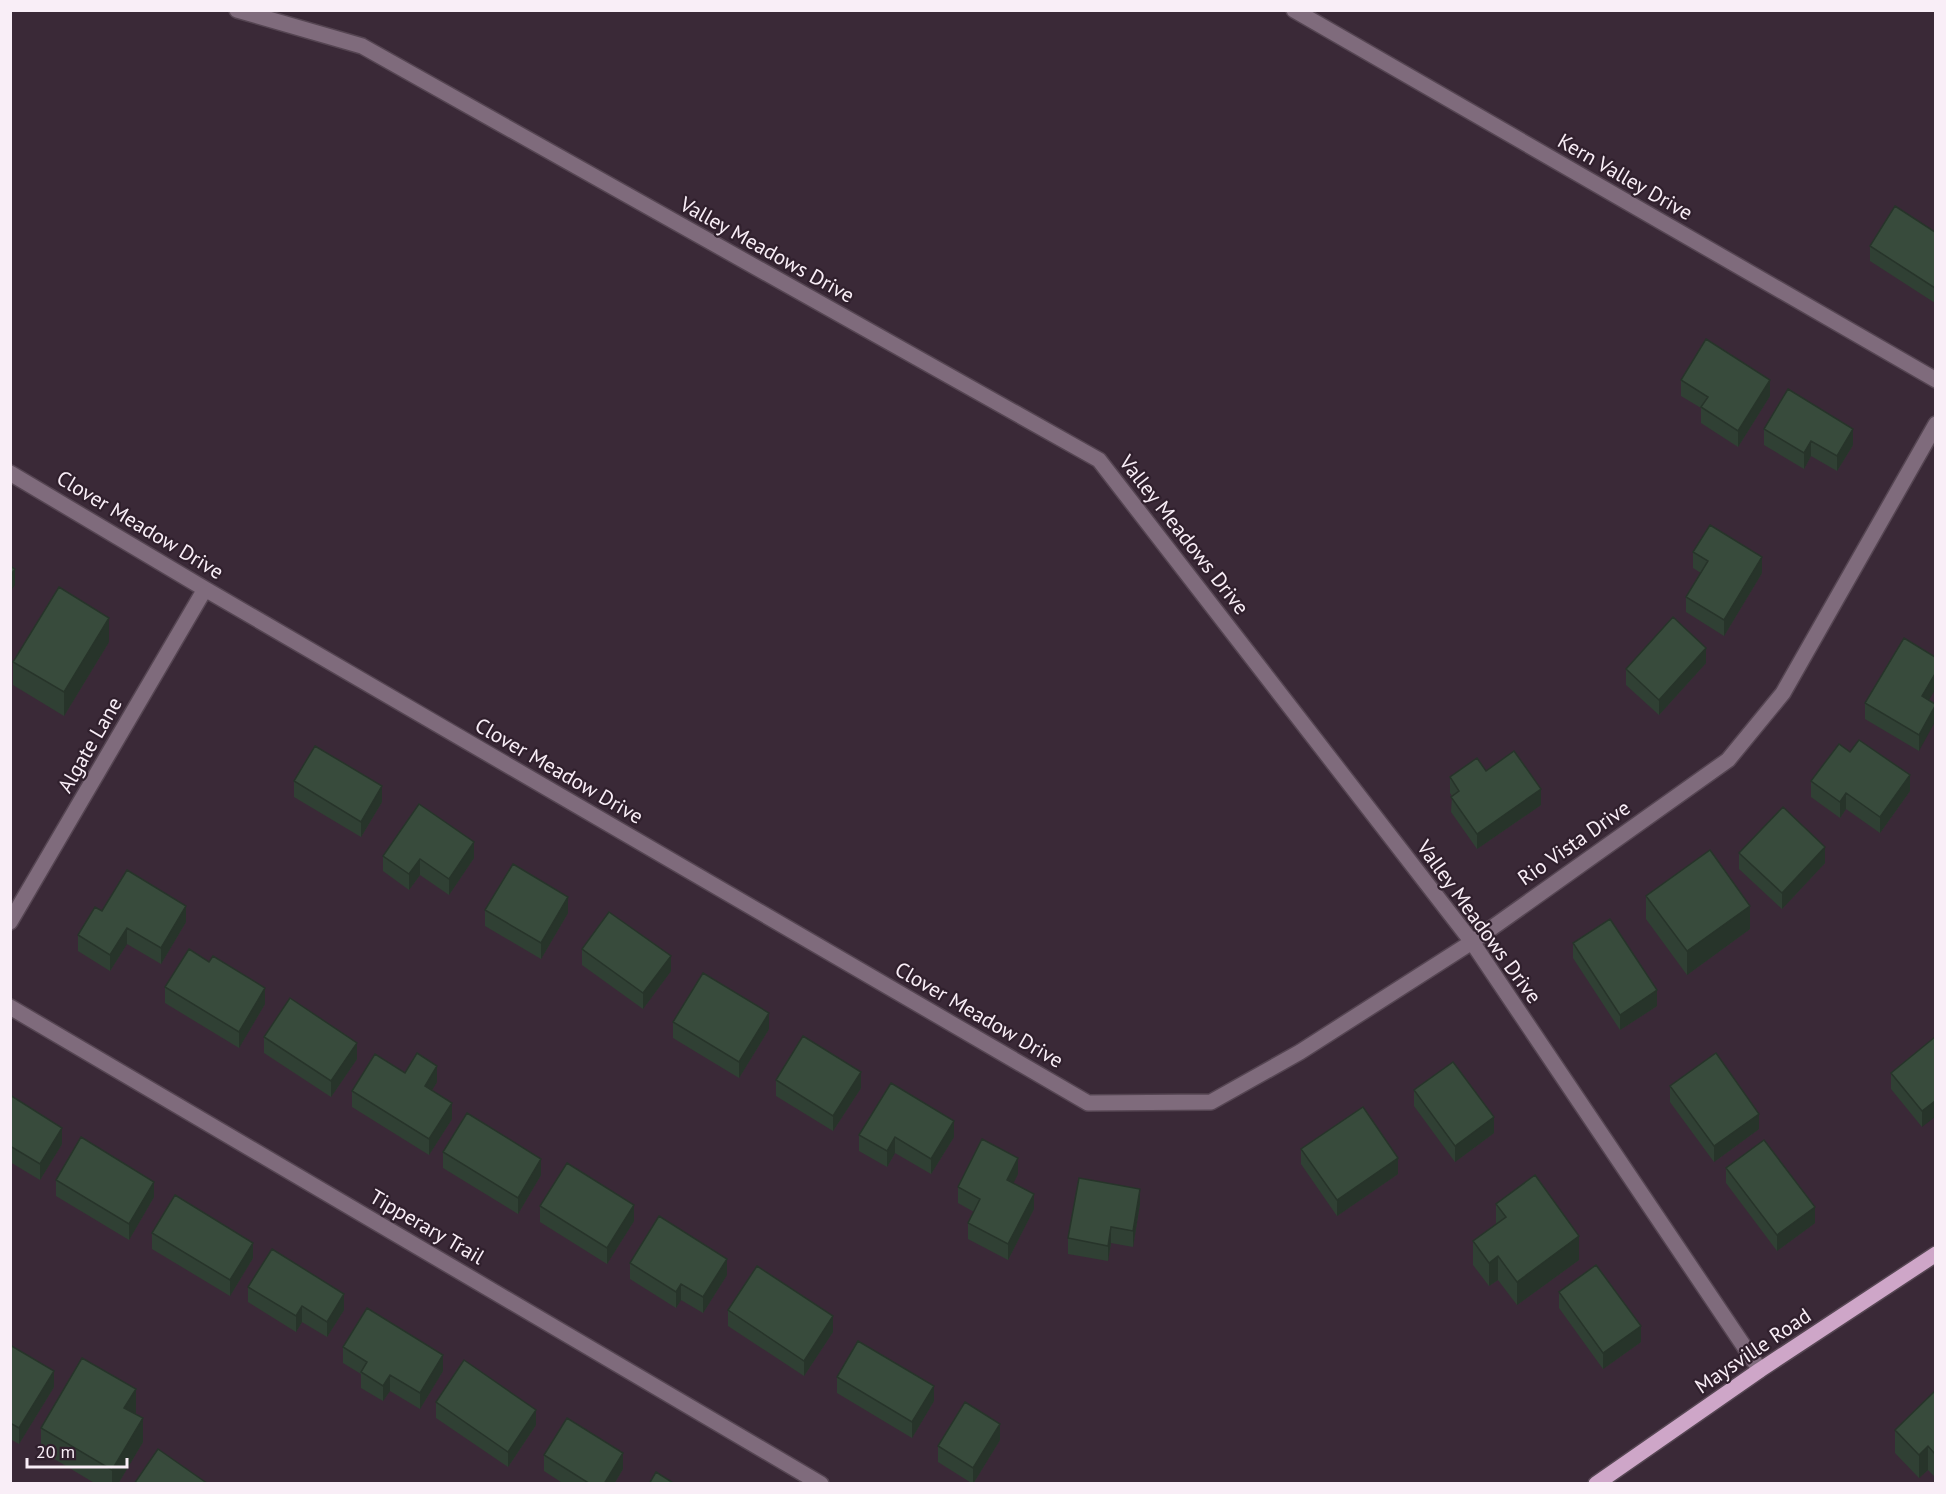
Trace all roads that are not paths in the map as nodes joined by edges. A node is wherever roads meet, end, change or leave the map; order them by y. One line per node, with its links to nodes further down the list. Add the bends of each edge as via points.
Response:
1 (237, 10): 8 (street, Valley Meadows Drive, via 362,46 1099,460)
2 (1294, 10): 3 (street, Kern Valley Drive)
3 (1935, 380)
4 (1935, 424): 8 (street, Rio Vista Drive, via 1783,693 1728,760)
5 (10, 473): 6 (street, Clover Meadow Drive)
6 (205, 589): 7 (street, Algate Lane); 10 (street, Clover Meadow Drive)
7 (10, 922)
8 (1472, 942): 10 (street, Rio Vista Drive, via 1300,1052 1211,1102); 12 (street, Valley Meadows Drive)
9 (10, 1007): 13 (street, Tipperary Trail)
10 (1088, 1103)
11 (1935, 1254): 12 (main road, Maysville Road)
12 (1760, 1370): 14 (main road, Maysville Road)
13 (821, 1484)
14 (1596, 1484)

